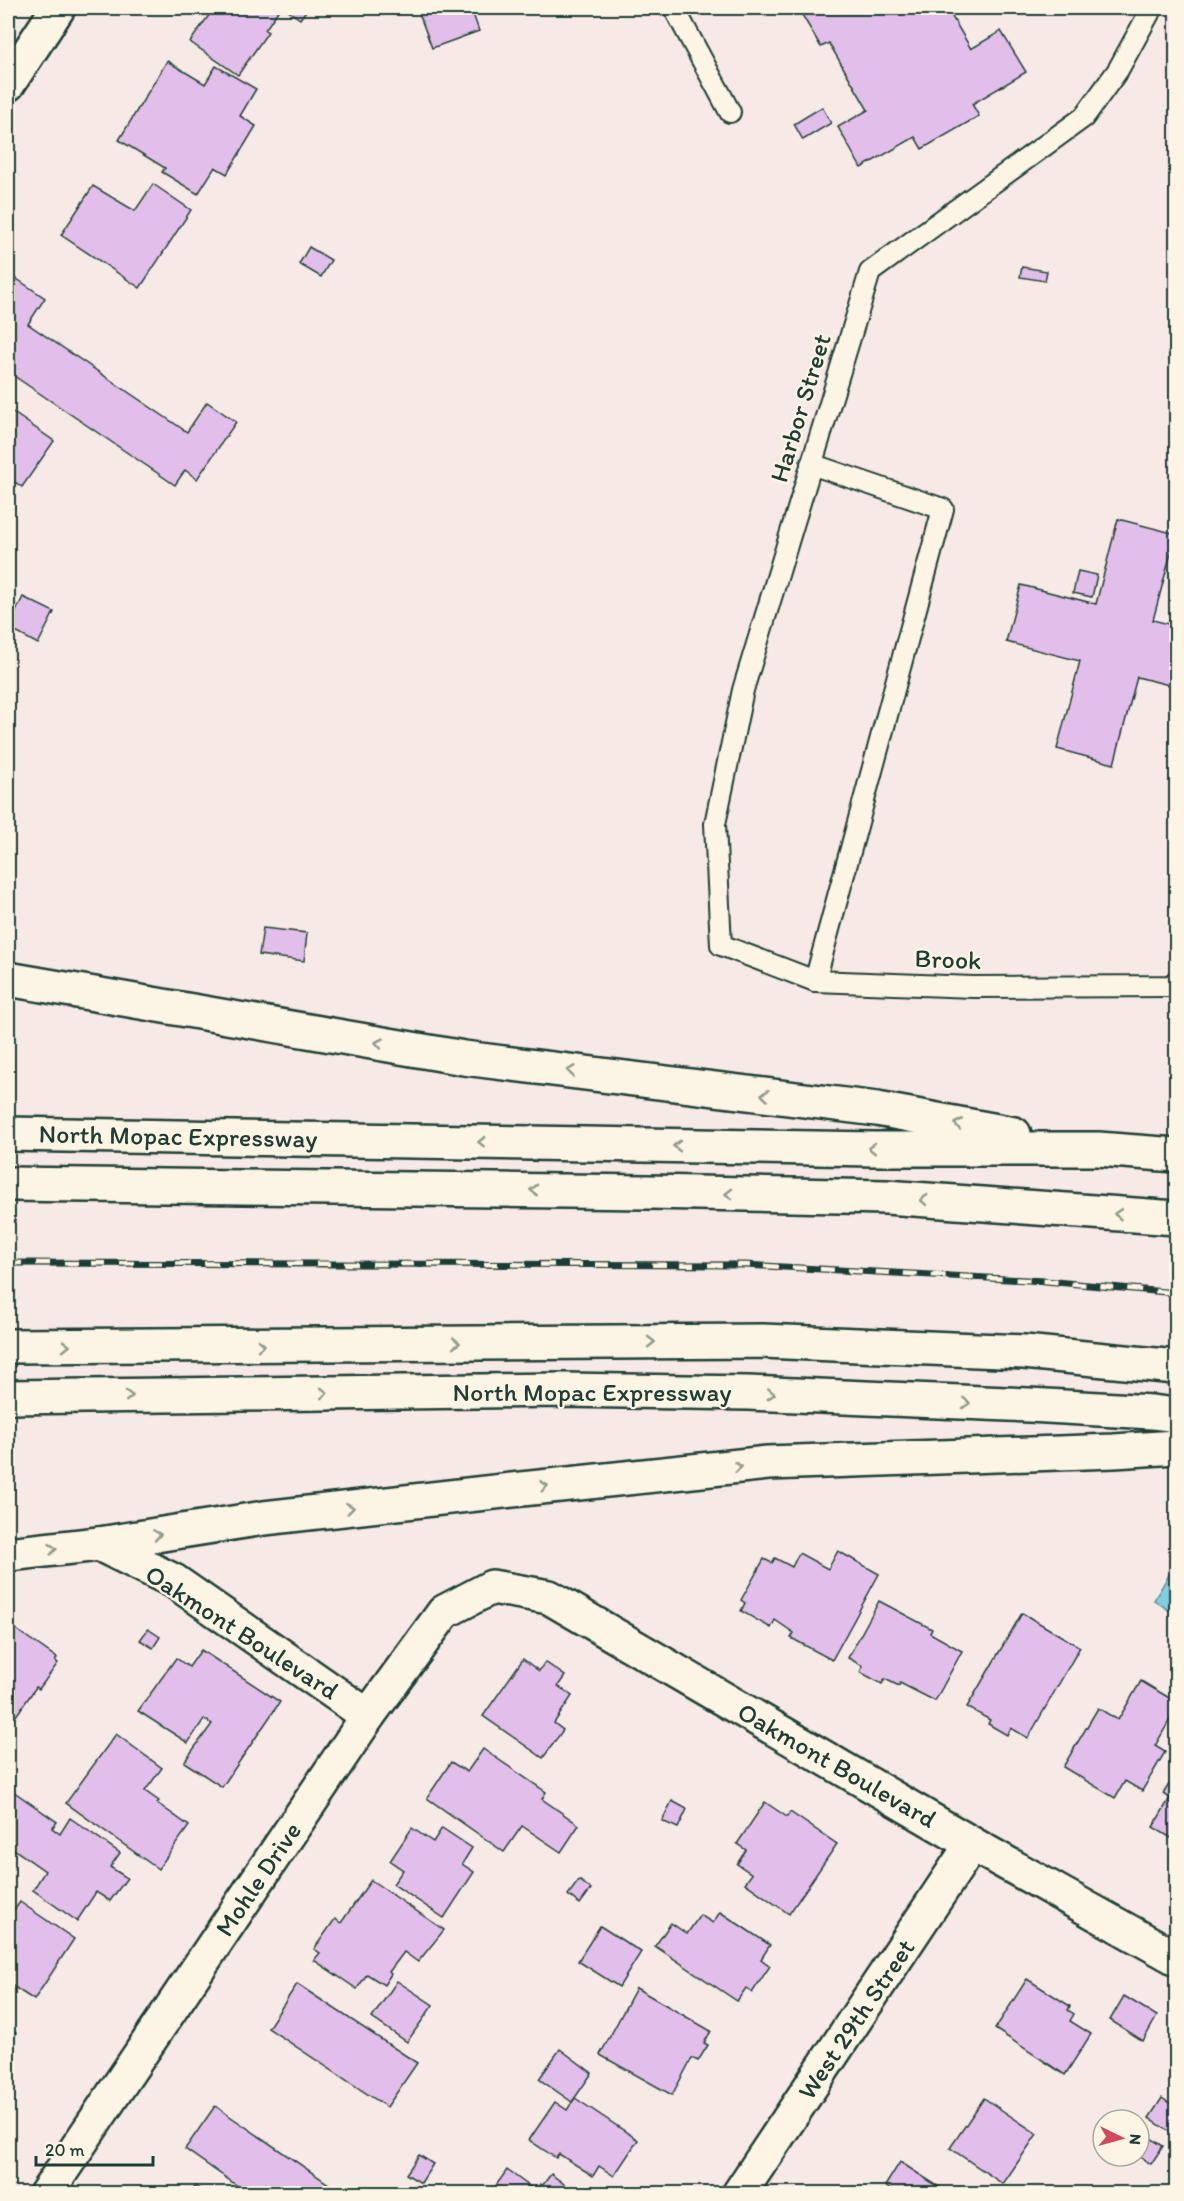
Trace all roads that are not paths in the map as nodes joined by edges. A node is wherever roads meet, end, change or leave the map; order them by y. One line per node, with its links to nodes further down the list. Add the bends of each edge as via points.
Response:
1 (58, 8): 4 (main road)
2 (674, 8): 5 (lane)
3 (1152, 8): 6 (lane, Harbor Street, via 1118,70 1084,117 870,272)
4 (8, 84)
5 (730, 112)
6 (811, 464): 7 (lane, Harbor Street, via 743,690 715,824); 9 (lane, via 943,510)
7 (720, 945): 9 (lane, Brook)
8 (8, 979): 12 (main road, one-way to 8, via 877,1109 464,1058)
9 (815, 981): 10 (lane, Brook, via 973,987 1175,986)
10 (1176, 981)
11 (8, 1134): 12 (main road, North Mopac Expressway, one-way to 11)
12 (1098, 1149): 13 (main road, North Mopac Expressway)
13 (1176, 1155)
14 (8, 1184): 15 (main road, one-way to 14, via 886,1197)
15 (1176, 1218)
16 (8, 1346): 17 (main road, one-way to 17, via 763,1341 1024,1352)
17 (1176, 1367)
18 (8, 1397): 19 (main road, North Mopac Expressway, one-way to 19, via 575,1390 748,1393)
19 (1176, 1415)
20 (1176, 1447): 21 (main road, one-way to 20, via 264,1518 768,1464)
21 (99, 1544): 22 (main road, one-way to 21); 24 (main road, Oakmont Boulevard, via 174,1581)
22 (8, 1554)
23 (492, 1587): 24 (main road, Mohle Drive, via 444,1612); 25 (main road, Oakmont Boulevard, via 549,1597)
24 (368, 1716): 27 (main road, Mohle Drive)
25 (972, 1844): 26 (main road, Oakmont Boulevard); 28 (main road, West 29th Street)
26 (1176, 1958)
27 (46, 2193)
28 (739, 2193)

